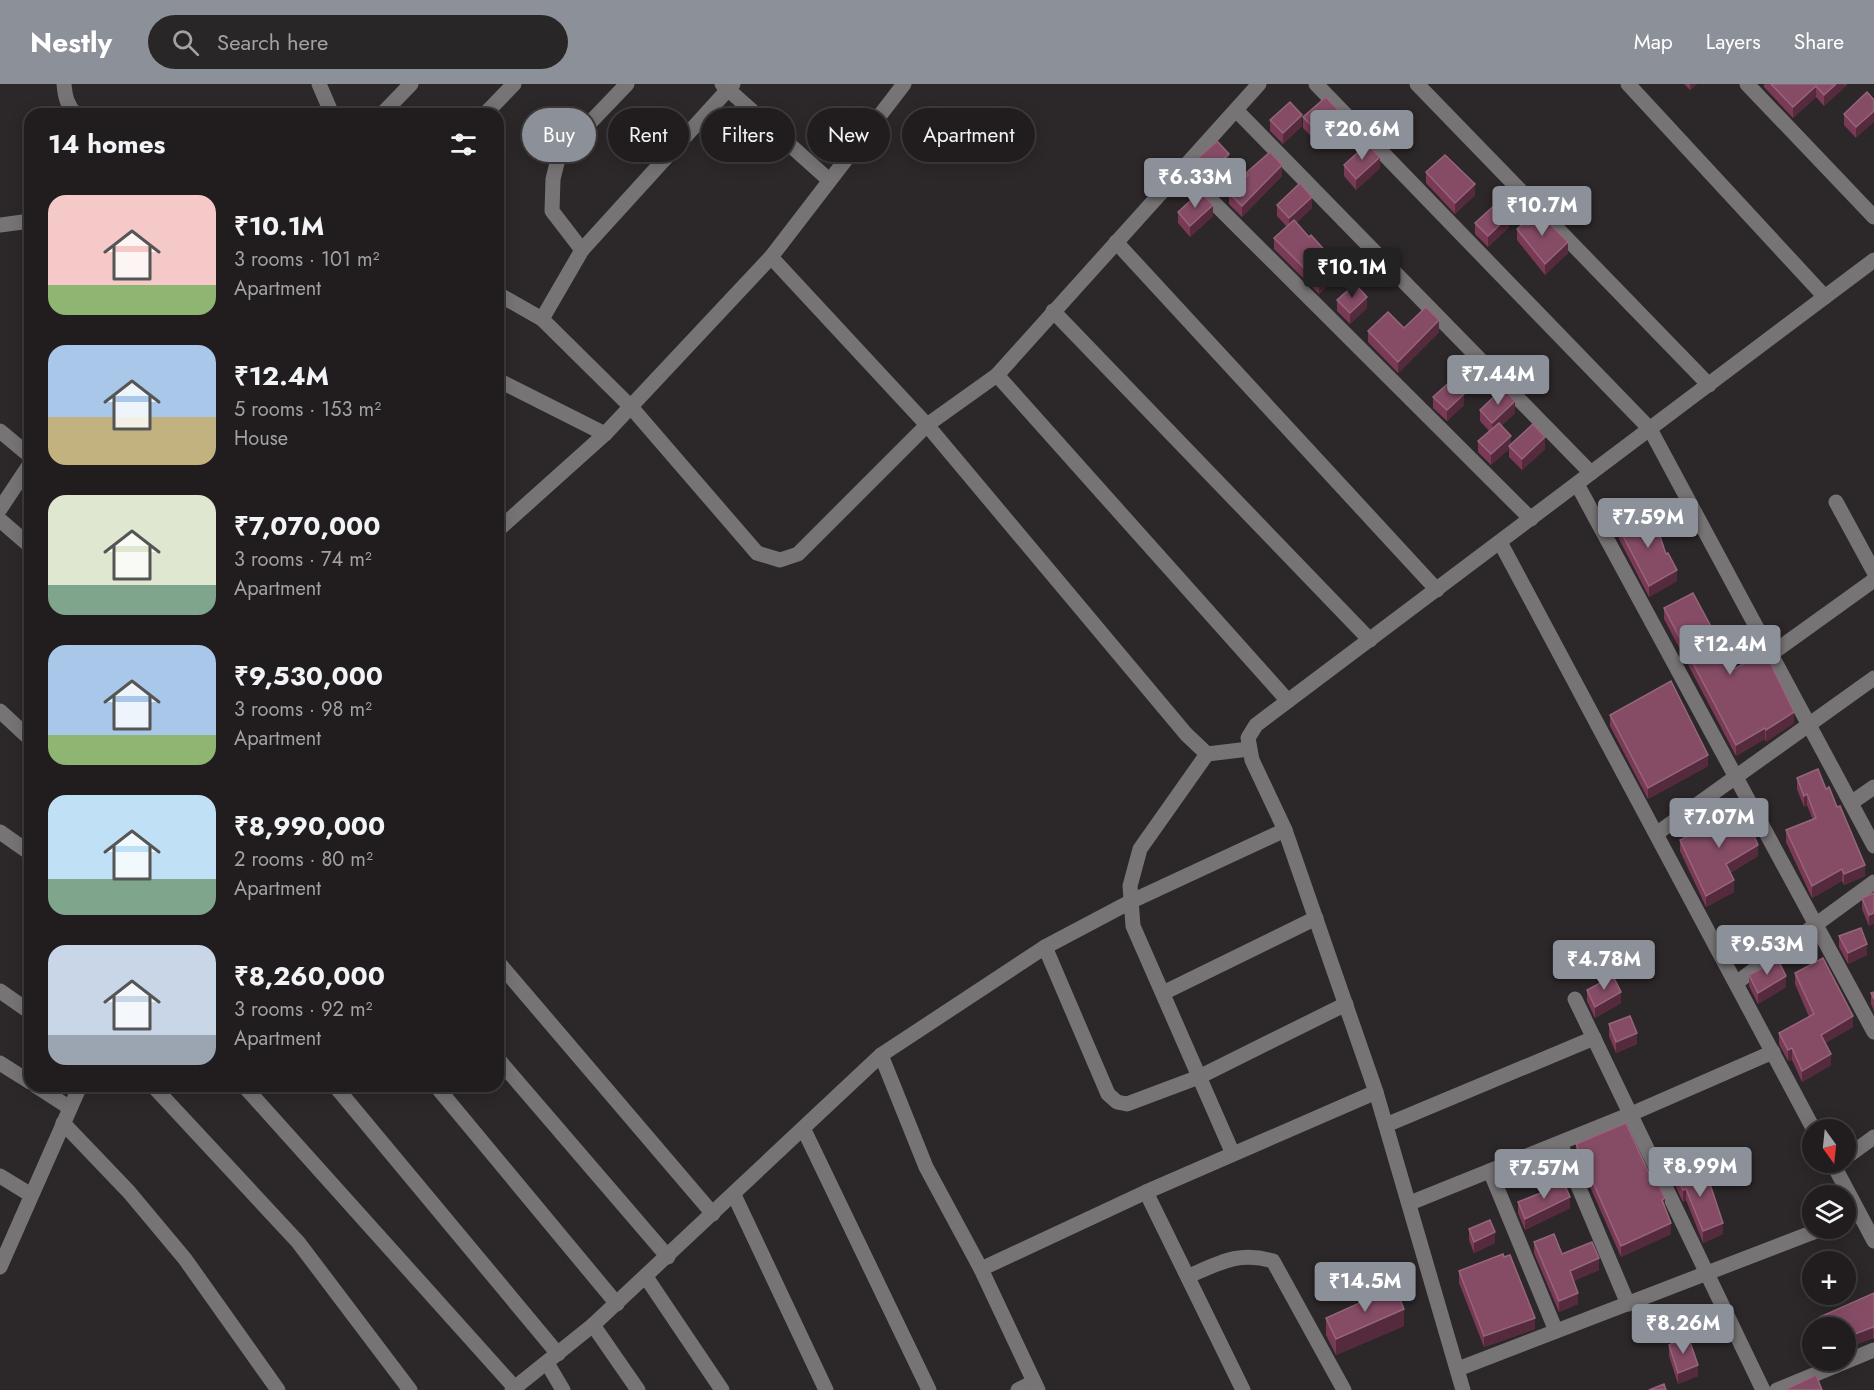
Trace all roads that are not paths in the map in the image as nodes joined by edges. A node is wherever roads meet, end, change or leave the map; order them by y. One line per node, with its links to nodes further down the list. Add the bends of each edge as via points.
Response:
1 (64, 84): 13 (street)
2 (319, 84): 14 (street)
3 (411, 84): 15 (street)
4 (514, 84): 16 (street)
5 (627, 84): 24 (street, via 559,155 552,179 552,211)
6 (904, 84): 19 (street)
7 (1259, 84): 17 (street)
8 (1316, 84): 36 (street)
9 (1417, 84): 33 (street)
10 (1628, 84): 28 (street)
11 (1747, 84): 20 (street)
12 (728, 86): 19 (street); 24 (street)
13 (70, 108)
14 (329, 108)
15 (388, 108)
16 (491, 108)
17 (1236, 110): 18 (street); 41 (street)
18 (1181, 170): 23 (street); 46 (street)
19 (829, 180): 25 (street)
20 (1874, 217)
21 (24, 222): 22 (street)
22 (0, 225)
23 (1116, 242): 29 (street); 52 (street)
24 (582, 250): 30 (street)
25 (771, 256): 34 (street); 35 (street)
26 (1874, 260): 28 (street)
27 (504, 297): 30 (street)
28 (1825, 297): 33 (street)
29 (1053, 311): 31 (street); 53 (street)
30 (542, 319): 34 (street)
31 (997, 375): 35 (street); 56 (street)
32 (504, 383): 38 (street)
33 (1709, 385): 36 (street)
34 (631, 407): 35 (street, via 757,553 780,560 798,554); 38 (street)
35 (927, 425): 61 (street)
36 (1650, 429): 41 (street); 54 (street)
37 (0, 431): 39 (street)
38 (605, 434): 45 (street)
39 (24, 451)
40 (24, 473): 44 (street)
41 (1591, 473): 42 (street)
42 (1577, 484): 46 (street); 62 (street)
43 (1836, 502): 50 (street)
44 (0, 509)
45 (504, 519)
46 (1531, 519): 49 (street)
47 (0, 520): 48 (street)
48 (24, 541)
49 (1500, 542): 52 (street); 67 (street)
50 (1874, 572)
51 (1874, 580): 54 (street)
52 (1437, 590): 53 (street)
53 (1370, 640): 56 (street)
54 (1771, 654): 58 (street)
55 (1874, 678): 58 (street)
56 (1288, 701): 60 (street, via 1250,732)
57 (0, 711): 59 (street)
58 (1809, 725): 62 (street); 64 (street)
59 (24, 726)
60 (1249, 749): 61 (street); 65 (street)
61 (1207, 754): 71 (street, via 1140,849 1130,886)
62 (1736, 777): 67 (street); 73 (street)
63 (1874, 787): 64 (street)
64 (1851, 803): 68 (street)
65 (1285, 830): 71 (street); 72 (street)
66 (0, 832): 69 (street)
67 (1656, 834): 76 (street)
68 (1874, 846)
69 (24, 849)
70 (1874, 882): 73 (street)
71 (1132, 901): 74 (street); 78 (street, via 1133,926)
72 (1316, 918): 78 (street); 80 (street)
73 (1815, 923): 76 (street); 82 (street)
74 (1045, 947): 85 (street); 88 (street, via 1108,1094 1117,1102 1127,1104)
75 (504, 969): 114 (street)
76 (1736, 983): 84 (street)
77 (0, 991): 81 (street)
78 (1163, 993): 88 (street)
79 (1575, 999): 83 (street)
80 (1346, 1004): 88 (street); 96 (street)
81 (24, 1008)
82 (1874, 1032)
83 (1594, 1038): 98 (street); 100 (street)
84 (1773, 1052): 98 (street); 101 (street)
85 (881, 1055): 102 (street); 121 (street, via 926,1167)
86 (0, 1062): 89 (street)
87 (504, 1066): 119 (street)
88 (1200, 1077): 106 (street)
89 (24, 1078)
90 (42, 1092): 99 (street)
91 (77, 1092): 99 (street)
92 (159, 1092): 135 (street, via 298,1242)
93 (249, 1092): 133 (street)
94 (339, 1092): 130 (street)
95 (441, 1092): 125 (street)
96 (1376, 1092): 97 (street); 100 (street)
97 (1349, 1103): 100 (street); 106 (street)
98 (1631, 1114): 104 (street); 122 (street)
99 (66, 1116): 111 (street); 134 (street, via 185,1259)
100 (1384, 1118): 113 (street)
101 (1808, 1119)
102 (804, 1130): 112 (street); 140 (street)
103 (1874, 1137): 105 (street)
104 (1560, 1143): 107 (street); 126 (street)
105 (1856, 1149)
106 (1233, 1154): 110 (street)
107 (1490, 1171): 113 (street); 128 (street)
108 (1842, 1173): 115 (street)
109 (0, 1176): 111 (street)
110 (1146, 1192): 121 (street); 123 (street)
111 (31, 1195): 120 (street)
112 (734, 1195): 114 (street); 139 (street)
113 (1410, 1203): 131 (street)
114 (713, 1214): 119 (street)
115 (1860, 1215): 116 (street); 118 (street)
116 (1856, 1216)
117 (1802, 1237): 122 (street)
118 (1874, 1241)
119 (668, 1257): 124 (street)
120 (0, 1267)
121 (981, 1269): 132 (street)
122 (1708, 1274): 126 (street); 145 (street)
123 (1189, 1276): 142 (street); 143 (street, via 1229,1259 1252,1255 1273,1261)
124 (646, 1277): 125 (street); 138 (street)
125 (617, 1304): 127 (street)
126 (1628, 1304): 128 (street)
127 (593, 1325): 130 (street); 137 (street)
128 (1556, 1331): 131 (street)
129 (1874, 1350): 146 (street)
130 (552, 1359): 133 (street); 136 (street)
131 (1458, 1369): 144 (street)
132 (1036, 1386): 141 (street)
133 (514, 1389)
134 (278, 1390)
135 (410, 1390)
136 (563, 1390)
137 (638, 1390)
138 (722, 1390)
139 (826, 1390)
140 (929, 1390)
141 (1018, 1390)
142 (1243, 1390)
143 (1344, 1390)
144 (1463, 1390)
145 (1763, 1390)
146 (1777, 1390)

